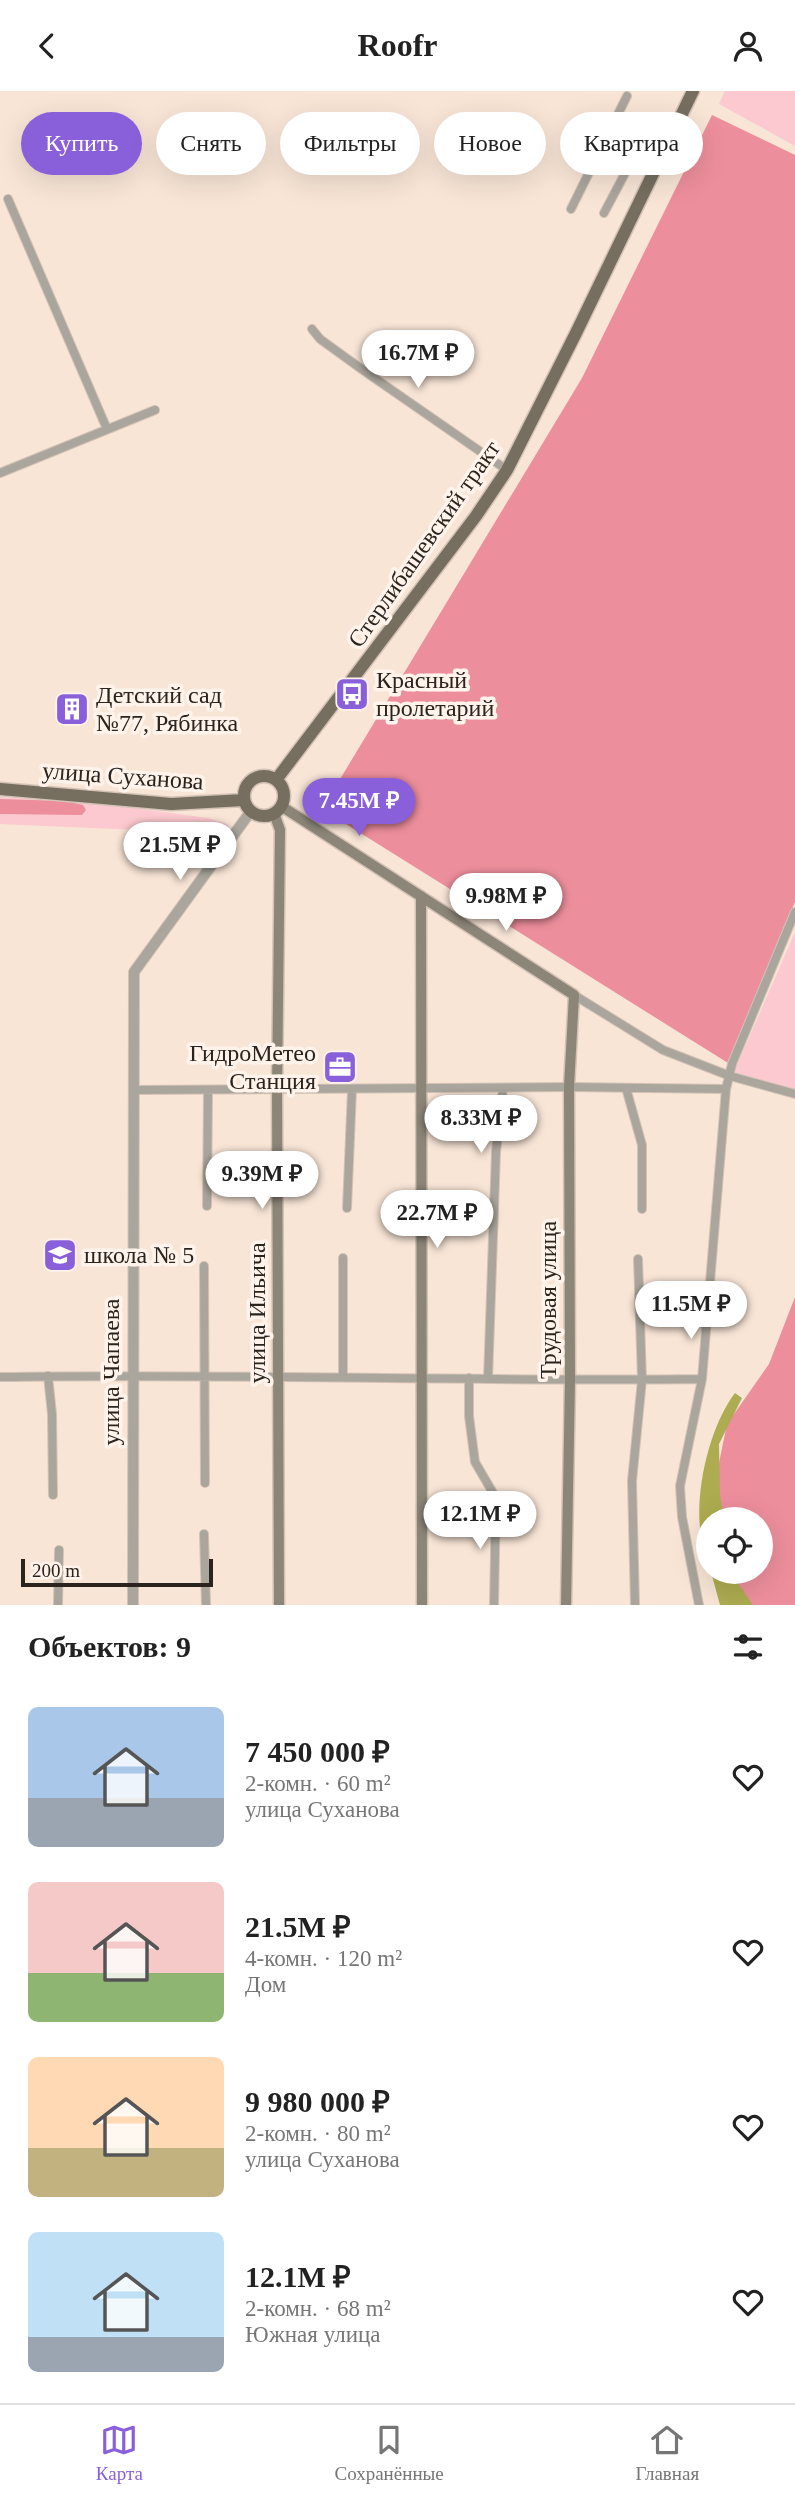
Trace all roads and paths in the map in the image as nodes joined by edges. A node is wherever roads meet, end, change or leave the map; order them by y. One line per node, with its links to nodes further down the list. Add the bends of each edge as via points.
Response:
1 (693, 91): 4 (main road, Стерлибашевский тракт)
2 (628, 96): 3 (street)
3 (620, 112)
4 (683, 112)
5 (588, 175): 9 (street)
6 (624, 175): 10 (street)
7 (652, 175): 14 (main road, Стерлибашевский тракт)
8 (8, 199): 13 (street)
9 (571, 209)
10 (604, 213)
11 (312, 329): 14 (street)
12 (155, 410): 13 (street)
13 (107, 429): 15 (street)
14 (507, 470): 16 (main road, Стерлибашевский тракт)
15 (0, 473)
16 (276, 780): 18 (main road, via 254,778 245,787); 19 (main road, via 284,795)
17 (0, 789): 18 (main road, улица Суханова)
18 (247, 806): 19 (main road, via 263,816); 29 (street, улица Чапаева, via 135,972)
19 (277, 809): 20 (main road); 32 (main road, улица Ильича)
20 (421, 896): 22 (main road); 27 (main road)
21 (795, 912): 23 (street)
22 (574, 995): 23 (street, via 663,1049); 24 (main road, Трудовая улица)
23 (730, 1076): 28 (street); 33 (street)
24 (569, 1087): 25 (street); 26 (street); 50 (main road, Трудовая улица)
25 (503, 1088): 27 (street); 48 (street, via 496,1152)
26 (626, 1088): 28 (street); 36 (street, via 642,1145)
27 (422, 1089): 30 (street); 46 (main road)
28 (726, 1089): 49 (street)
29 (134, 1090): 31 (street); 40 (street, улица Чапаева)
30 (352, 1090): 32 (street); 35 (street)
31 (208, 1091): 32 (street); 34 (street)
32 (276, 1091): 43 (main road, улица Ильича)
33 (795, 1094)
34 (207, 1206)
35 (347, 1207)
36 (642, 1209)
37 (343, 1258): 44 (street)
38 (638, 1259): 51 (street)
39 (204, 1266): 41 (street)
40 (132, 1374): 41 (street); 42 (street); 57 (street, улица Чапаева)
41 (205, 1375): 43 (street); 52 (street)
42 (48, 1376): 45 (street); 53 (street)
43 (279, 1376): 44 (street); 59 (main road, улица Ильича)
44 (343, 1376): 46 (street)
45 (0, 1377)
46 (420, 1377): 47 (street); 60 (main road)
47 (469, 1378): 48 (street); 61 (street, via 475,1462 496,1498)
48 (488, 1379): 50 (street)
49 (702, 1379): 51 (street); 64 (street, via 680,1486)
50 (570, 1380): 51 (street); 62 (main road, Трудовая улица)
51 (642, 1380): 63 (street, via 632,1481)
52 (205, 1483)
53 (53, 1495)
54 (204, 1534): 58 (street)
55 (59, 1550): 56 (street)
56 (58, 1605)
57 (133, 1605)
58 (205, 1605)
59 (279, 1605)
60 (422, 1605)
61 (494, 1605)
62 (566, 1605)
63 (635, 1605)
64 (699, 1605)

